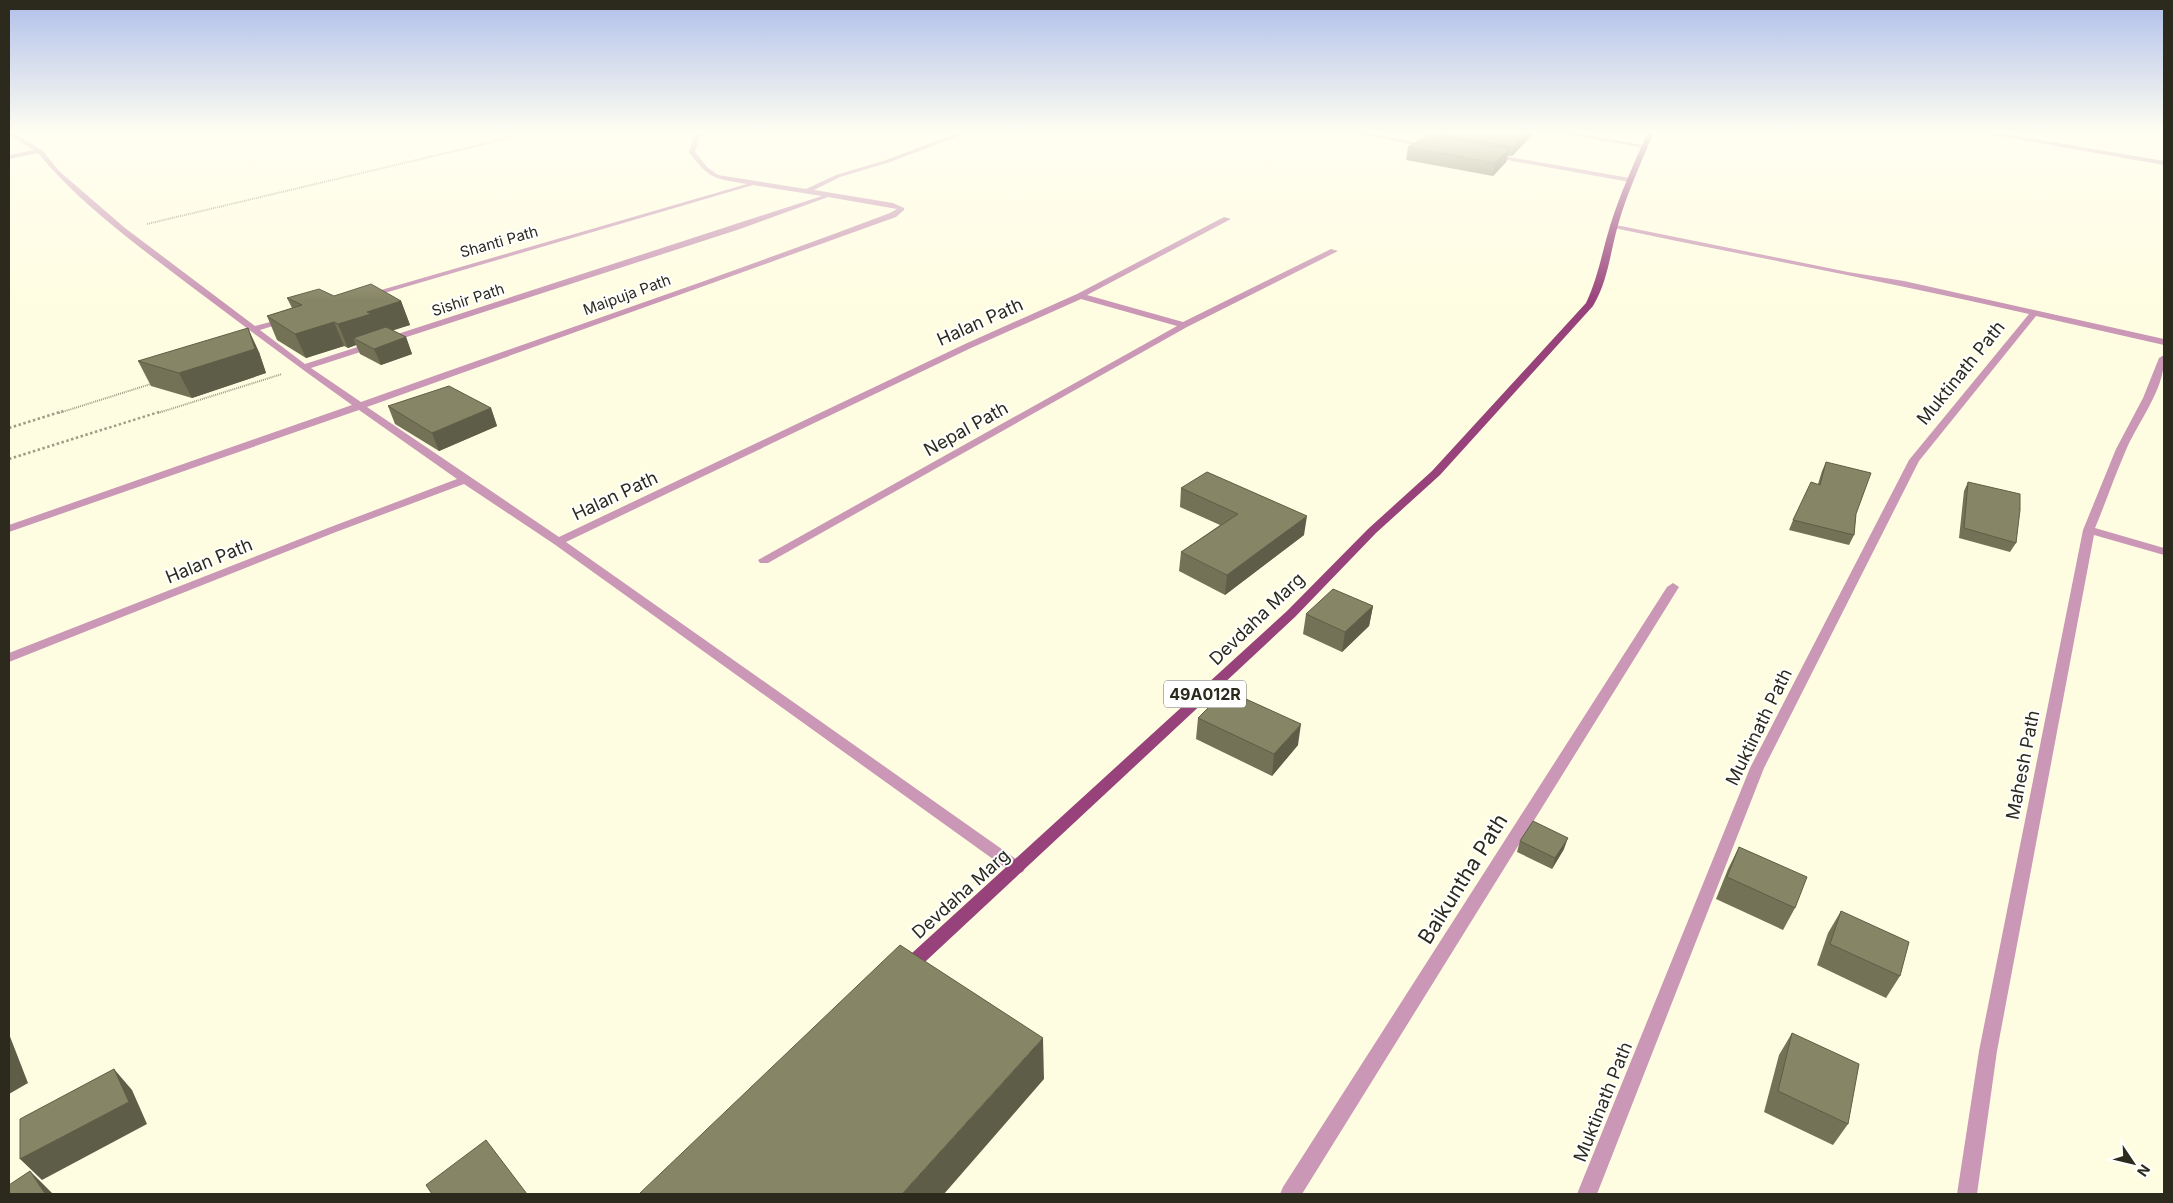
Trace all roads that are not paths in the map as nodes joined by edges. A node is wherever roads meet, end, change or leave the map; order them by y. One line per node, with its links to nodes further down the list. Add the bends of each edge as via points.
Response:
1 (75, 188): 16 (street, via 122,230)
2 (739, 188): 12 (street, Shanti Path)
3 (780, 188): 6 (street)
4 (814, 188): 6 (street)
5 (1627, 188): 9 (main road, Devdaha Marg / 49A012R)
6 (806, 192): 7 (street)
7 (827, 196): 19 (street, Sishir Path); 20 (street, Maipuja Path, via 902,209 794,252)
8 (1227, 219): 11 (street, Halan Path)
9 (1614, 226): 13 (street, via 1904,283); 29 (main road, Devdaha Marg / 49A012R, via 1600,283 1590,304 1436,473 1372,532 1292,614)
10 (1334, 251): 15 (street, Nepal Path)
11 (1080, 296): 15 (street); 24 (street, Halan Path, via 959,350)
12 (358, 298)
13 (2034, 313): 17 (street); 32 (street, Muktinath Path, via 1914,460 1757,768)
14 (291, 318): 16 (street)
15 (1184, 325): 26 (street, Nepal Path)
16 (253, 329): 19 (street)
17 (2164, 342)
18 (2164, 363): 23 (street, Mahesh Path, via 2121,449)
19 (304, 367): 20 (street)
20 (360, 406): 21 (street); 22 (street, Maipuja Path)
21 (465, 480): 24 (street, Halan Path); 28 (street, Halan Path)
22 (9, 529)
23 (2089, 530): 25 (street); 33 (street, Mahesh Path, via 1988,1051)
24 (558, 542): 29 (street)
25 (2164, 552)
26 (764, 560)
27 (1673, 587): 31 (street, Baikuntha Path)
28 (9, 658)
29 (1017, 868): 30 (main road, Devdaha Marg / 49A012R)
30 (896, 978)
31 (1290, 1194)
32 (1587, 1194)
33 (1967, 1194)

